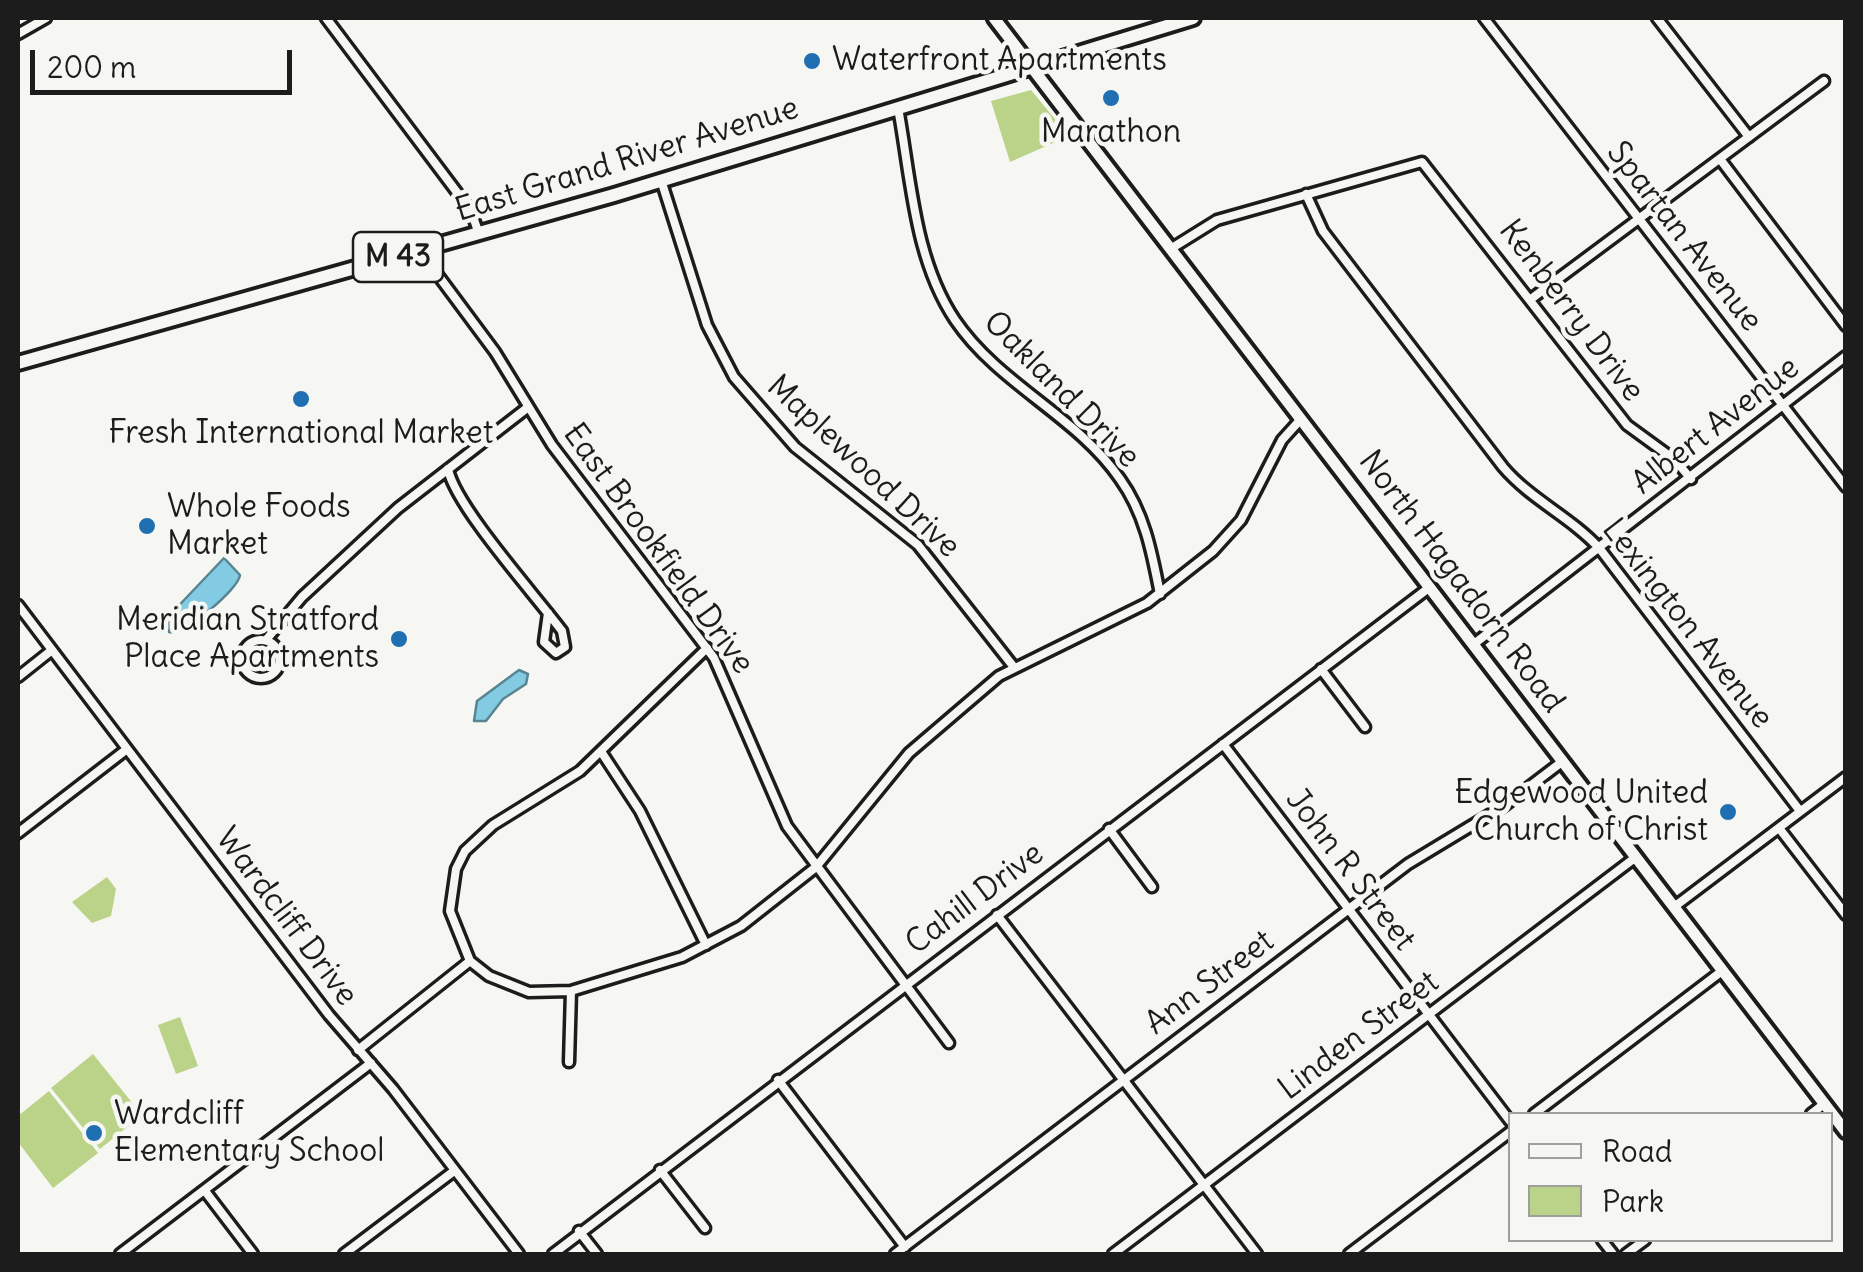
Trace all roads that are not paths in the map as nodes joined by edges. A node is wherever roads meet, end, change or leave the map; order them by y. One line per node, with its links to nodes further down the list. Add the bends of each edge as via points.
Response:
1 (46, 18): 7 (street)
2 (326, 18): 16 (street, via 471,211)
3 (994, 18): 8 (street, North Hagadorn Road)
4 (1193, 18): 8 (main road, East Grand River Avenue / M 43)
5 (1484, 18): 15 (street, Spartan Avenue)
6 (1657, 18): 11 (street)
7 (18, 34)
8 (1031, 68): 10 (main road, East Grand River Avenue / M 43); 17 (street, North Hagadorn Road)
9 (1824, 81): 11 (street)
10 (898, 108): 13 (main road, East Grand River Avenue / M 43); 31 (street, Oakland Drive, via 921,236 944,302 991,362 1120,478 1145,527)
11 (1748, 137): 12 (street)
12 (1720, 159): 15 (street); 20 (street)
13 (661, 180): 16 (main road, East Grand River Avenue / M 43); 38 (street, Maplewood Drive, via 707,325 734,377 796,447 918,545)
14 (1306, 194): 17 (street, via 1217,220); 19 (street, Kenberry Drive, via 1422,162); 29 (street, Lexington Avenue, via 1323,231 1503,467)
15 (1640, 221): 19 (street); 23 (street, Spartan Avenue)
16 (478, 234): 18 (main road, East Grand River Avenue / M 43)
17 (1172, 248): 25 (street, North Hagadorn Road)
18 (420, 251): 22 (main road, East Grand River Avenue / M 43); 24 (street, East Brookfield Drive, via 495,352)
19 (1531, 299): 27 (street, Kenberry Drive, via 1628,425)
20 (1846, 326)
21 (1846, 356): 23 (street, Albert Avenue)
22 (18, 362)
23 (1784, 406): 27 (street, Albert Avenue); 28 (street, Spartan Avenue)
24 (527, 408): 26 (street); 36 (street, East Brookfield Drive)
25 (1301, 418): 30 (street, North Hagadorn Road); 31 (street, via 1282,440 1241,520)
26 (448, 469): 33 (street, via 460,497); 34 (street, via 302,597)
27 (1691, 479): 29 (street, Albert Avenue)
28 (1846, 486)
29 (1600, 549): 35 (street, Albert Avenue); 47 (street, Lexington Avenue)
30 (1430, 586): 35 (street, North Hagadorn Road); 39 (street, Cahill Drive)
31 (1160, 594): 38 (street)
32 (18, 607): 37 (street, Wardcliff Drive)
33 (548, 613): 33 (street, via 566,639 556,653 544,642)
34 (266, 640): 34 (street, via 248,645 242,656 254,677 266,678 280,665 280,652)
35 (1474, 644): 45 (street, North Hagadorn Road)
36 (707, 648): 44 (street); 52 (street, East Brookfield Drive, via 734,697 774,802)
37 (52, 650): 40 (street); 43 (street, Wardcliff Drive)
38 (1014, 666): 52 (street, via 910,753)
39 (1321, 669): 41 (street); 42 (street, Cahill Drive)
40 (18, 677)
41 (1365, 727)
42 (1222, 744): 49 (street, Cahill Drive); 55 (street, John R Street)
43 (127, 750): 50 (street); 65 (street, Wardcliff Drive)
44 (602, 753): 58 (street, via 640,811); 59 (street, via 465,851 450,911)
45 (1562, 761): 51 (street, North Hagadorn Road); 55 (street, Ann Street)
46 (1846, 778): 47 (street)
47 (1800, 812): 48 (street)
48 (1779, 828): 54 (street); 57 (street)
49 (1109, 829): 53 (street); 56 (street, Cahill Drive)
50 (18, 833)
51 (1636, 857): 54 (street, North Hagadorn Road); 63 (street, Linden Street)
52 (816, 867): 58 (street); 61 (street, East Brookfield Drive)
53 (1152, 887)
54 (1674, 907): 60 (street, North Hagadorn Road)
55 (1348, 910): 63 (street, John R Street); 69 (street, Ann Street)
56 (997, 914): 61 (street, Cahill Drive); 69 (street)
57 (1846, 915)
58 (706, 945): 62 (street)
59 (470, 961): 62 (street, via 507,986); 65 (street)
60 (1722, 971): 70 (street, North Hagadorn Road); 71 (street)
61 (905, 984): 64 (street, East Brookfield Drive); 68 (street, Cahill Drive)
62 (571, 992): 66 (street)
63 (1429, 1014): 74 (street, John R Street); 78 (street, Linden Street)
64 (950, 1043)
65 (358, 1050): 67 (street, Wardcliff Drive)
66 (569, 1062)
67 (371, 1063): 77 (street, Wardcliff Drive); 79 (street)
68 (778, 1080): 76 (street, Cahill Drive); 82 (street)
69 (1124, 1081): 78 (street); 82 (street, Ann Street)
70 (1824, 1104): 72 (street); 73 (street, North Hagadorn Road)
71 (1537, 1112)
72 (1814, 1112)
73 (1831, 1112)
74 (1508, 1118)
75 (1508, 1134): 92 (street)
76 (660, 1170): 80 (street); 81 (street, Cahill Drive)
77 (454, 1171): 85 (street); 86 (street, Wardcliff Drive)
78 (1204, 1186): 90 (street, Linden Street); 91 (street)
79 (205, 1191): 83 (street); 84 (street)
80 (704, 1228)
81 (579, 1231): 87 (street, Cahill Drive); 88 (street)
82 (905, 1247): 89 (street, Ann Street)
83 (120, 1254)
84 (253, 1254)
85 (344, 1254)
86 (519, 1254)
87 (553, 1254)
88 (597, 1254)
89 (895, 1254)
90 (1113, 1254)
91 (1257, 1254)
92 (1349, 1254)

